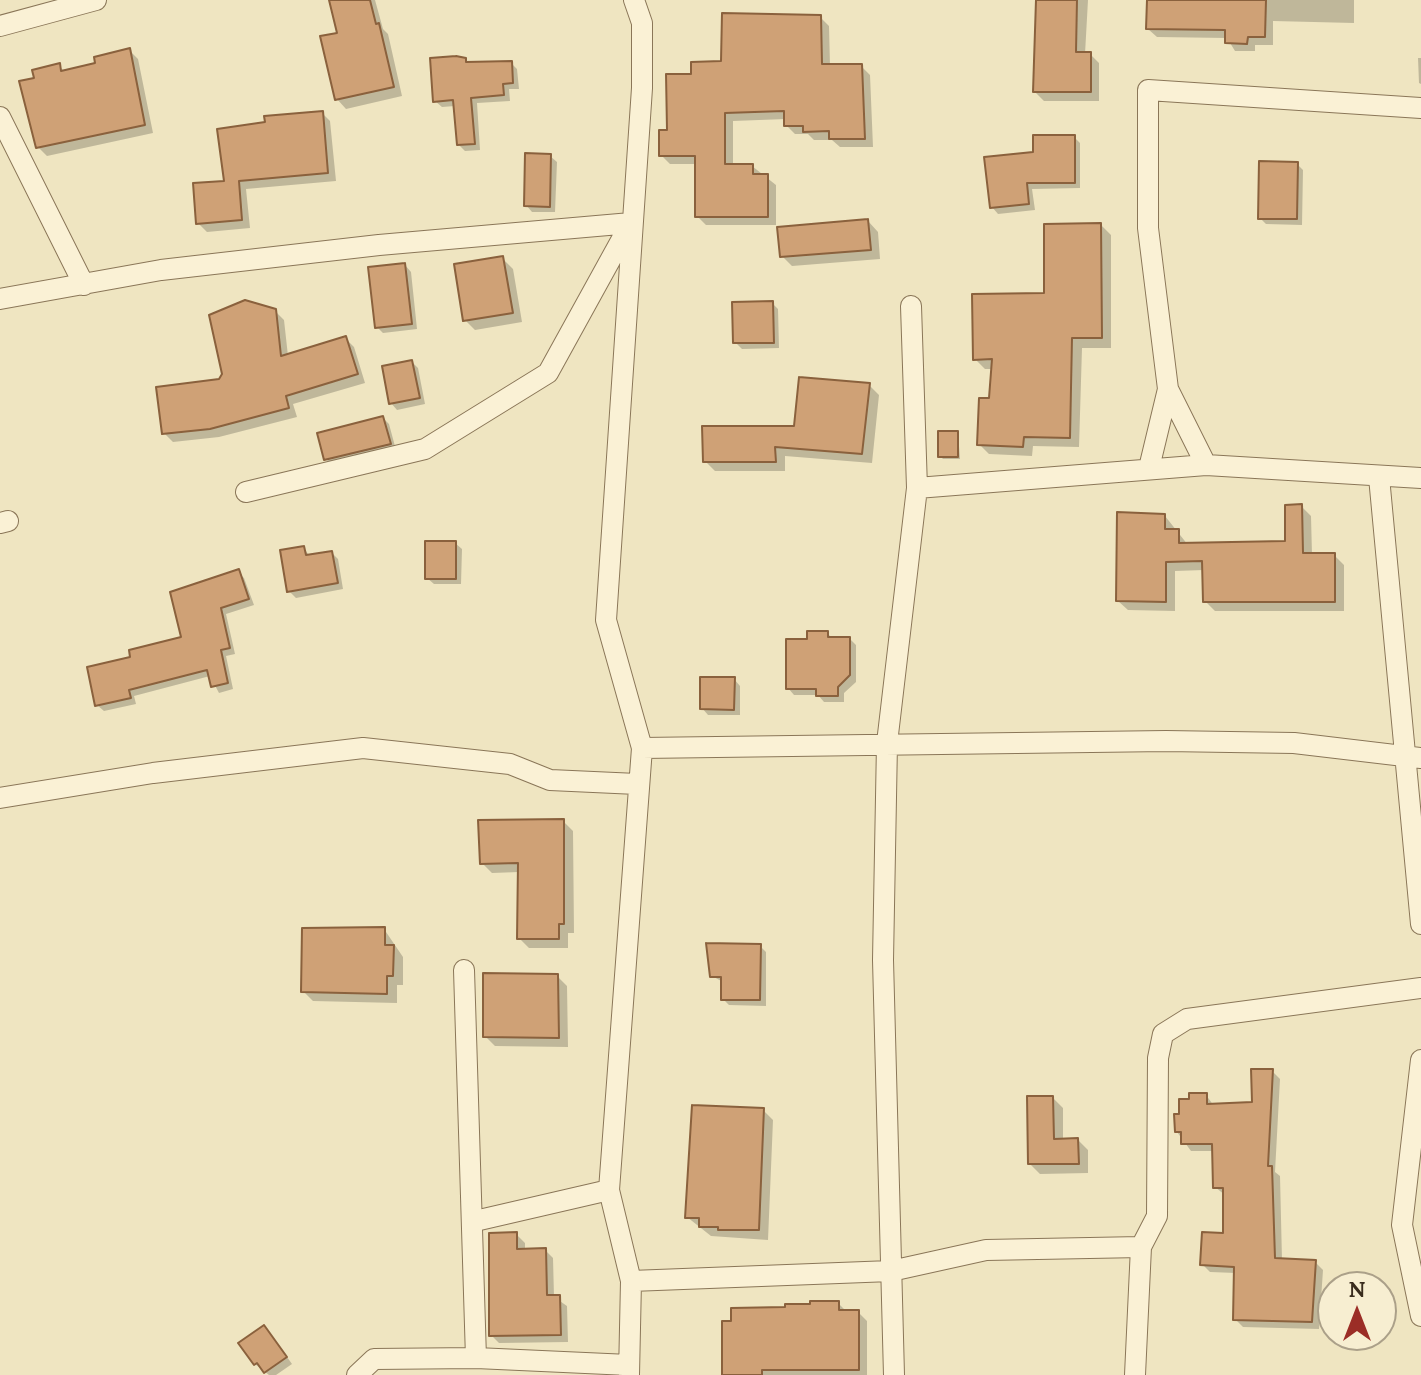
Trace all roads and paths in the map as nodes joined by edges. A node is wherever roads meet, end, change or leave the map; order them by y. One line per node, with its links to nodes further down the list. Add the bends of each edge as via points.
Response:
1 (96, 0): 3 (street)
2 (634, 0): 6 (street, via 642,23 642,88)
3 (0, 26)
4 (1421, 108): 10 (street, via 1148,90 1148,228)
5 (0, 117): 7 (street)
6 (631, 223): 7 (street, via 379,245 161,270); 16 (street, via 548,373 425,449); 18 (street, via 606,620)
7 (84, 285): 8 (street)
8 (0, 299)
9 (911, 306): 15 (street)
10 (1168, 389): 11 (street); 12 (street)
11 (1206, 465): 12 (street); 13 (street)
12 (1149, 468): 15 (street)
13 (1379, 477): 14 (street); 19 (street)
14 (1421, 478)
15 (917, 488): 17 (street)
16 (246, 492)
17 (887, 743): 18 (street); 19 (street, via 1294,743); 29 (street, via 884,1083)
18 (642, 748): 20 (street)
19 (1413, 757): 22 (street)
20 (637, 784): 21 (street, via 550,780 510,764 363,748); 26 (street)
21 (0, 798)
22 (1421, 924)
23 (464, 970): 27 (street)
24 (1421, 988): 28 (street, via 1187,1019 1163,1034 1158,1058 1157,1216)
25 (1421, 1060): 31 (street, via 1402,1225)
26 (609, 1190): 27 (street); 30 (street)
27 (475, 1221): 32 (street)
28 (1141, 1247): 29 (street, via 986,1250); 36 (street)
29 (891, 1271): 30 (street); 35 (street)
30 (631, 1281): 33 (street)
31 (1421, 1316)
32 (476, 1358): 33 (street); 34 (street, via 374,1359)
33 (629, 1370)
34 (357, 1375)
35 (894, 1375)
36 (1135, 1375)

